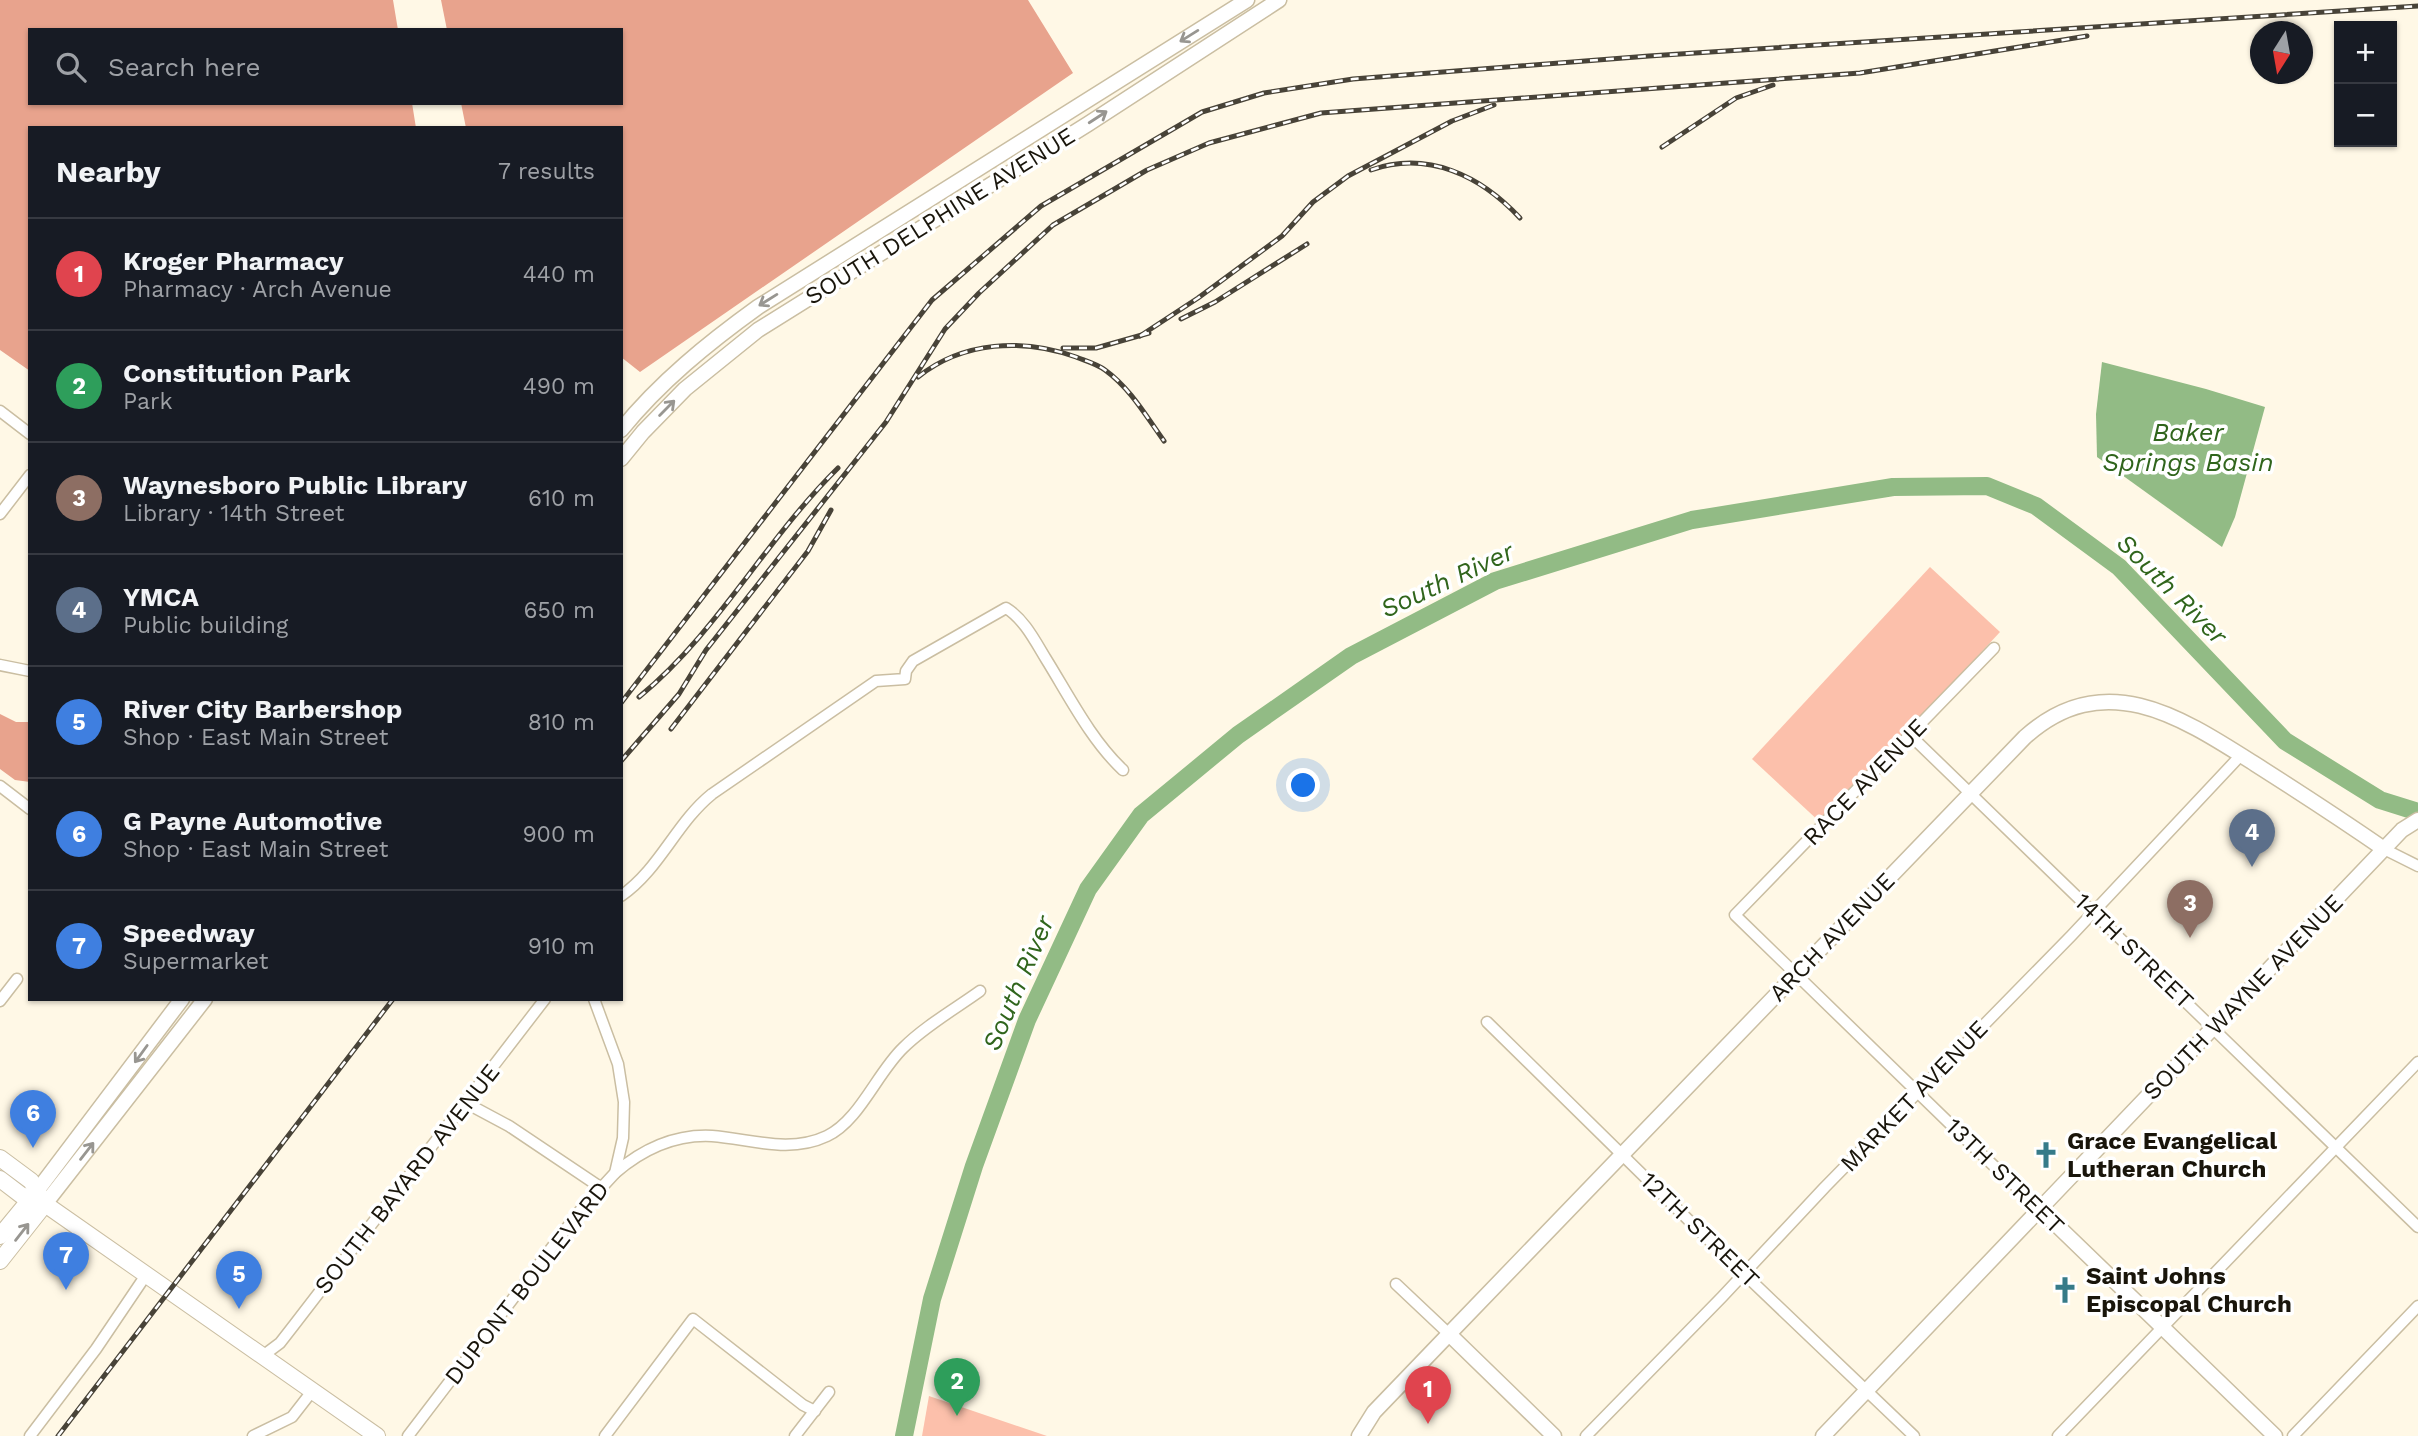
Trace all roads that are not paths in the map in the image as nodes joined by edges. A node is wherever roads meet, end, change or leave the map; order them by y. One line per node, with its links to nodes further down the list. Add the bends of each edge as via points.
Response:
1 (1247, 0): 4 (main road, SOUTH DELPHINE AVENUE, one-way to 4, via 758,307 695,354)
2 (1279, 0): 6 (main road, SOUTH DELPHINE AVENUE, one-way to 2, via 685,389 758,330)
3 (0, 411): 5 (street)
4 (623, 428)
5 (28, 432)
6 (623, 457)
7 (28, 478): 8 (street)
8 (0, 514)
9 (1994, 648): 12 (street, RACE AVENUE)
10 (0, 665): 11 (street)
11 (28, 671)
12 (1910, 735): 16 (street, 14TH STREET); 23 (street, RACE AVENUE)
13 (2241, 755): 16 (main road, ARCH AVENUE, via 2164,712 2129,704 2087,704 2039,724); 19 (main road, ARCH AVENUE); 22 (street, MARKET AVENUE)
14 (1123, 770): 21 (street, via 1088,726 1027,630 1006,608 913,661 905,679 876,681 712,794 645,877)
15 (0, 786): 17 (street)
16 (1971, 793): 22 (street, 14TH STREET); 24 (main road, ARCH AVENUE)
17 (28, 807)
18 (2418, 820): 19 (main road, SOUTH WAYNE AVENUE)
19 (2384, 849): 20 (street); 33 (main road, SOUTH WAYNE AVENUE)
20 (2418, 866)
21 (623, 894)
22 (2093, 912): 33 (street, 14TH STREET); 35 (street, MARKET AVENUE)
23 (1735, 915): 24 (street, 13TH STREET)
24 (1796, 974): 35 (street, 13TH STREET); 38 (main road, ARCH AVENUE)
25 (17, 979): 27 (street)
26 (980, 991): 40 (street, via 903,1048 848,1118 828,1136 788,1145 692,1136 645,1151)
27 (0, 1001)
28 (181, 1001): 43 (main road, one-way to 43)
29 (203, 1001): 43 (main road, one-way to 29)
30 (543, 1001): 36 (street, SOUTH BAYARD AVENUE)
31 (595, 1001): 40 (street, DUPONT BOULEVARD, via 618,1065 624,1102 623,1138)
32 (1487, 1022): 38 (street, 12TH STREET)
33 (2213, 1027): 37 (street, 14TH STREET); 44 (main road, SOUTH WAYNE AVENUE)
34 (2418, 1062): 37 (street)
35 (1918, 1093): 44 (street, 13TH STREET); 48 (street, MARKET AVENUE)
36 (466, 1103): 42 (street); 54 (street, SOUTH BAYARD AVENUE, via 294,1325)
37 (2336, 1147): 45 (street, 14TH STREET); 52 (street)
38 (1622, 1154): 48 (street, 12TH STREET); 53 (main road, ARCH AVENUE)
39 (0, 1158): 43 (main road, via 31,1181)
40 (615, 1173): 42 (street, DUPONT BOULEVARD)
41 (0, 1179): 43 (main road, via 21,1195)
42 (600, 1187): 62 (street, DUPONT BOULEVARD)
43 (37, 1198): 46 (main road); 47 (main road, one-way to 43); 49 (main road)
44 (2040, 1209): 52 (main road, 13TH STREET); 56 (main road, SOUTH WAYNE AVENUE)
45 (2418, 1227)
46 (0, 1236)
47 (0, 1261)
48 (1745, 1273): 56 (street, 12TH STREET); 67 (street, MARKET AVENUE)
49 (146, 1275): 54 (main road); 59 (street)
50 (1396, 1283): 53 (street)
51 (2418, 1306): 72 (street)
52 (2162, 1327): 70 (street); 71 (main road, 13TH STREET)
53 (1449, 1334): 65 (main road, ARCH AVENUE, via 1374,1412); 66 (main road)
54 (264, 1355): 55 (main road)
55 (313, 1390): 60 (street, via 292,1417); 61 (main road)
56 (1867, 1390): 68 (main road, SOUTH WAYNE AVENUE); 69 (street, 12TH STREET)
57 (829, 1392): 58 (street)
58 (815, 1411): 63 (street, via 693,1319); 64 (street)
59 (30, 1436)
60 (253, 1436)
61 (377, 1436)
62 (408, 1436)
63 (605, 1436)
64 (795, 1436)
65 (1359, 1436)
66 (1554, 1436)
67 (1586, 1436)
68 (1823, 1436)
69 (1914, 1436)
70 (2058, 1436)
71 (2276, 1436)
72 (2293, 1436)

